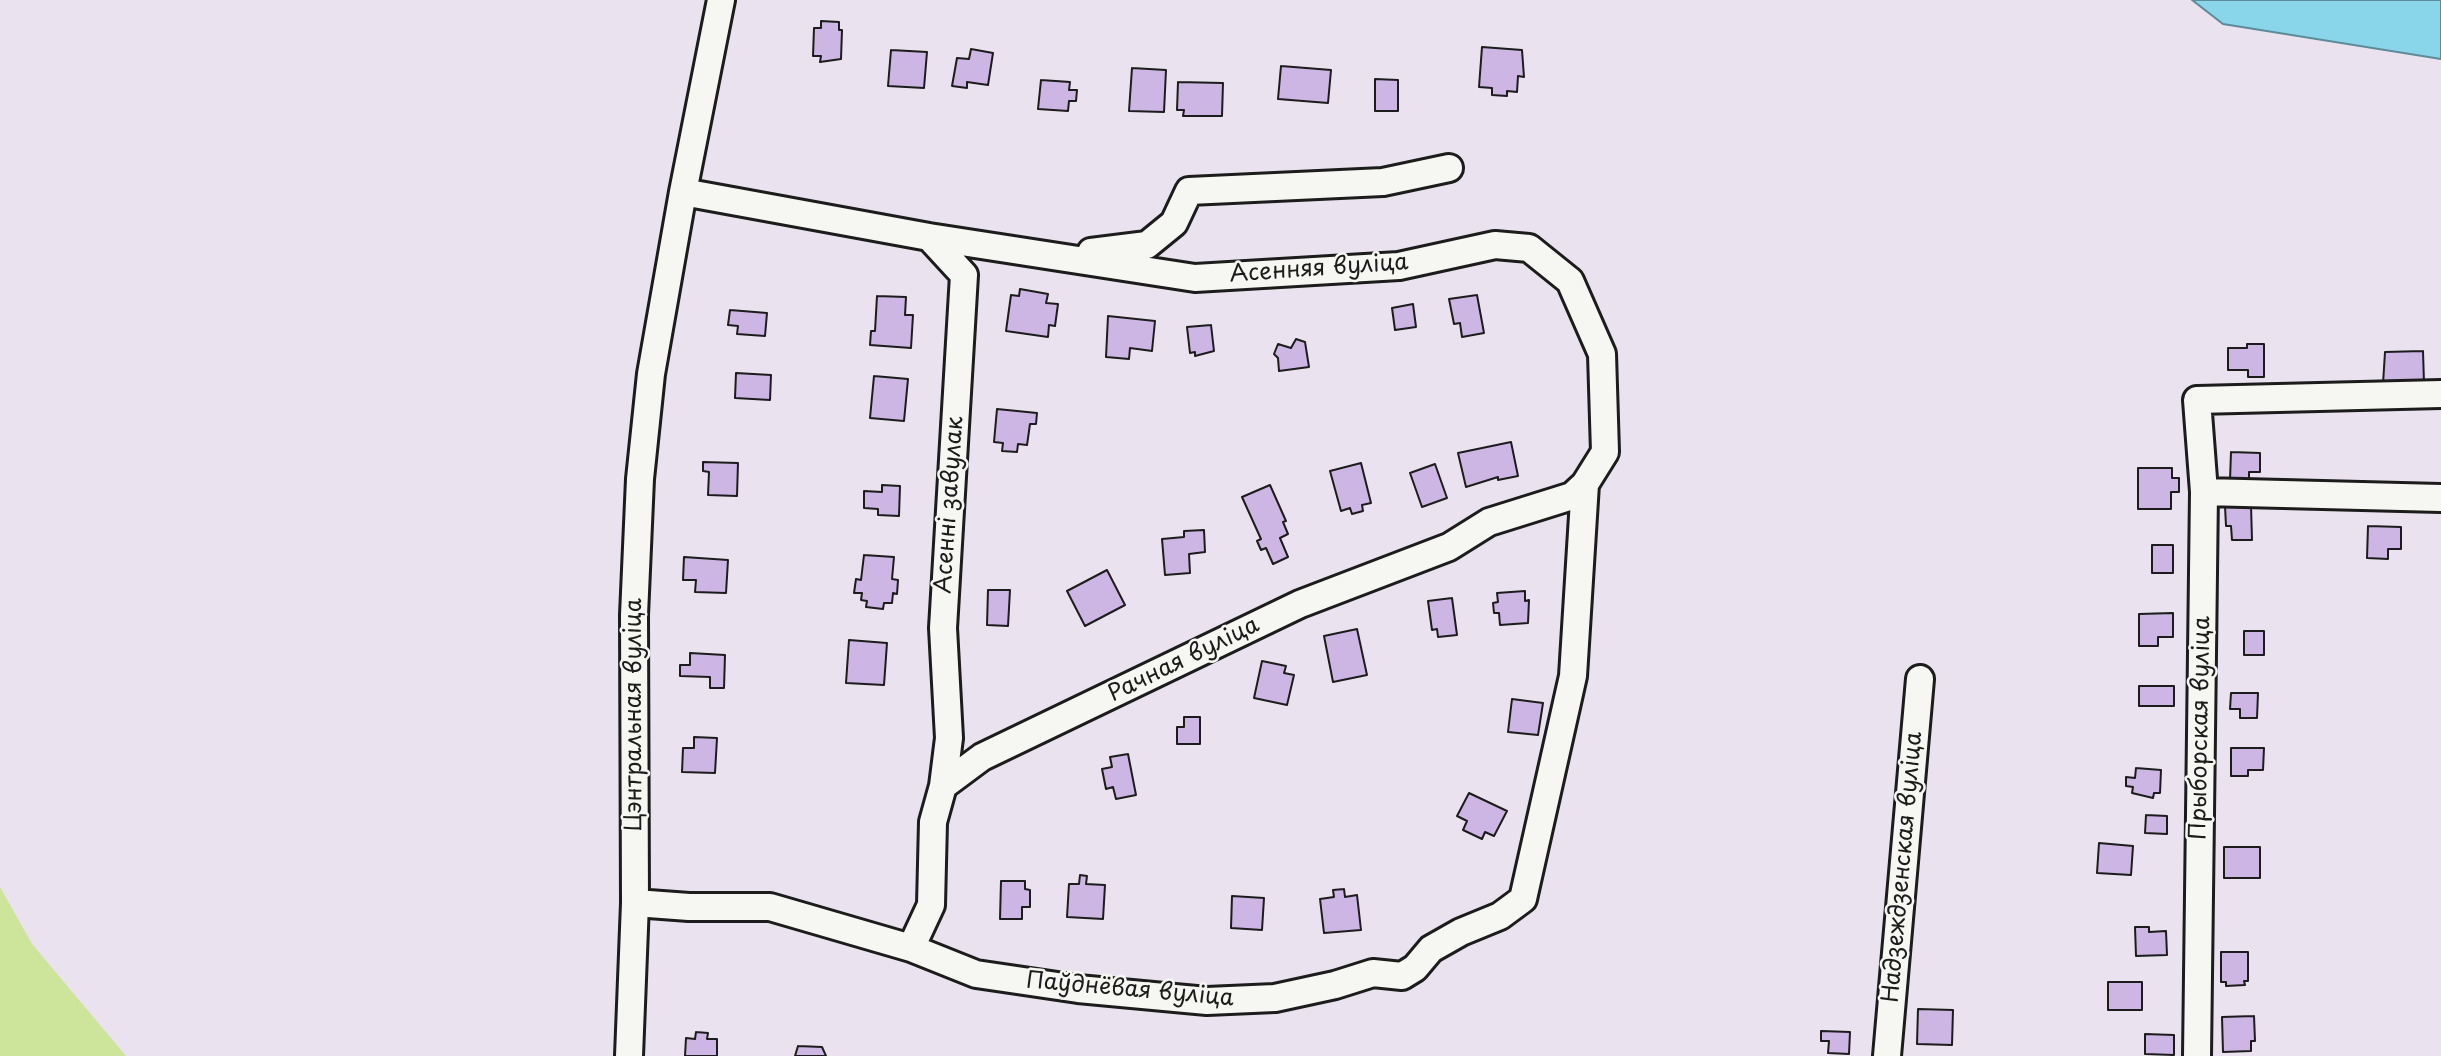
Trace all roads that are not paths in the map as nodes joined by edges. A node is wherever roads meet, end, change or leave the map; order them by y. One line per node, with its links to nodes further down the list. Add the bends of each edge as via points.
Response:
1 (721, 0): 3 (street, Цэнтральная вуліца)
2 (1449, 168): 5 (street, Асенняя вуліца, via 1384,182 1189,191 1174,223 1147,245)
3 (682, 191): 4 (street, Асенняя вуліца); 12 (street, Цэнтральная вуліца, via 651,374 640,479 634,615)
4 (929, 237): 5 (street, Асенняя вуліца); 11 (street, Асенні завулак, via 964,275 943,628 949,738)
5 (1061, 255): 7 (street, Асенняя вуліца, via 1195,278 1399,267 1495,245 1529,248 1570,281 1602,354 1605,452)
6 (2441, 394): 8 (street, Прыборская вуліца, via 2197,400)
7 (1584, 484): 11 (street, Рачная вуліца, via 1572,496 1489,522 1450,547 1300,604 982,757); 13 (street, Паўднёвая вуліца, via 1573,676 1523,899 1500,916 1431,949 1402,976 1373,973 1275,998 1207,1001 1078,989 976,974)
8 (2204, 492): 9 (street); 16 (street, Прыборская вуліца)
9 (2441, 498)
10 (1920, 679): 15 (street, Надзеждзенская вуліца)
11 (943, 786): 13 (street, via 933,822 930,905)
12 (635, 902): 13 (street, Паўднёвая вуліца, via 770,907); 14 (street, Цэнтральная вуліца)
13 (911, 948)
14 (629, 1056)
15 (1887, 1056)
16 (2197, 1056)

